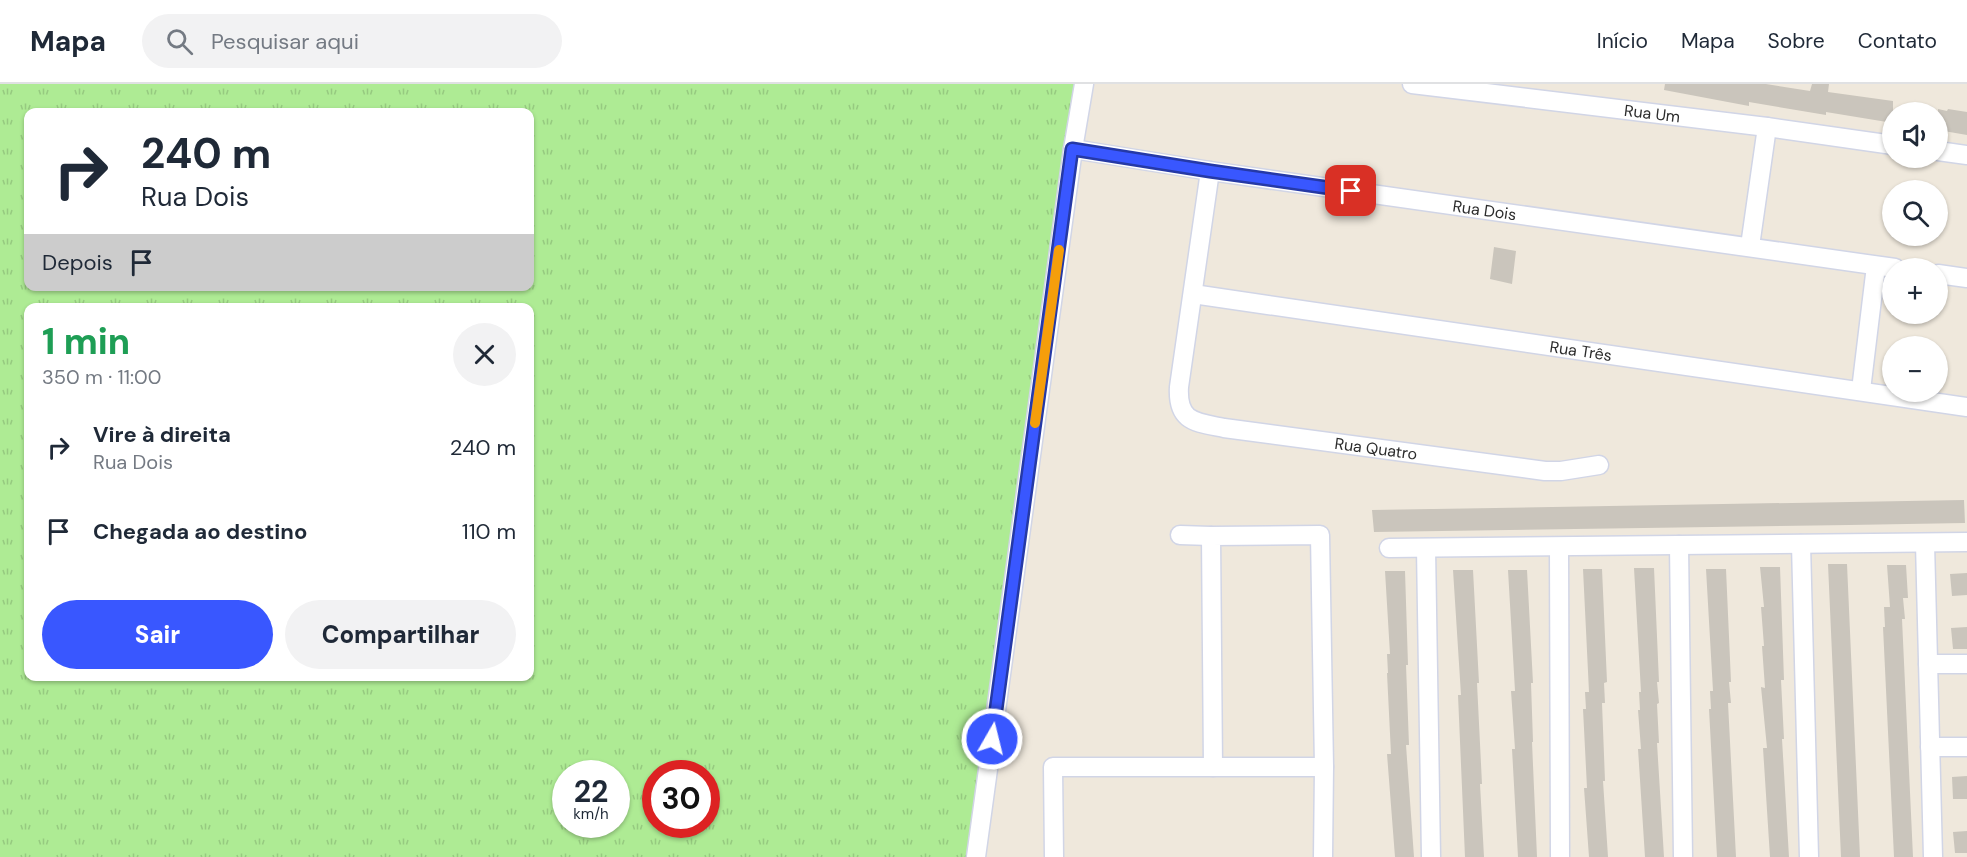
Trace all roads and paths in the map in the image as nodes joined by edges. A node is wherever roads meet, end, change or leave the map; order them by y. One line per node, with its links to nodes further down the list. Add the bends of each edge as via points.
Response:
1 (1084, 84): 5 (street)
2 (1412, 84): 3 (street, Rua Um)
3 (1767, 127): 4 (street, Rua Um); 9 (street)
4 (1882, 143)
5 (1072, 149): 8 (street, Rua Dois); 33 (street)
6 (1948, 152): 7 (street)
7 (1967, 155)
8 (1210, 171): 9 (street, Rua Dois); 14 (street)
9 (1750, 246): 10 (street, Rua Dois)
10 (1876, 266): 11 (street, Rua Dois); 15 (street)
11 (1882, 267)
12 (1948, 276): 13 (street)
13 (1967, 279)
14 (1192, 294): 15 (street, Rua Três); 17 (street, Rua Quatro, via 1179,387 1180,411 1191,419 1216,426 1545,471)
15 (1861, 390): 16 (street, Rua Três)
16 (1967, 407)
17 (1599, 465)
18 (1180, 535): 19 (street)
19 (1211, 536): 31 (street); 32 (street, via 1320,535)
20 (1967, 542): 21 (street)
21 (1925, 543): 22 (street); 27 (street)
22 (1801, 544): 23 (street); 39 (street)
23 (1679, 545): 24 (street); 38 (street)
24 (1559, 547): 26 (street); 37 (street)
25 (1389, 548): 26 (street)
26 (1425, 548): 36 (street)
27 (1928, 664): 28 (street); 29 (street)
28 (1967, 664)
29 (1930, 747): 30 (street); 40 (street)
30 (1967, 747)
31 (1213, 767): 32 (street); 34 (street, via 1053,766)
32 (1324, 767): 35 (street)
33 (976, 857)
34 (1054, 857)
35 (1323, 857)
36 (1431, 857)
37 (1560, 857)
38 (1683, 857)
39 (1809, 857)
40 (1933, 857)

